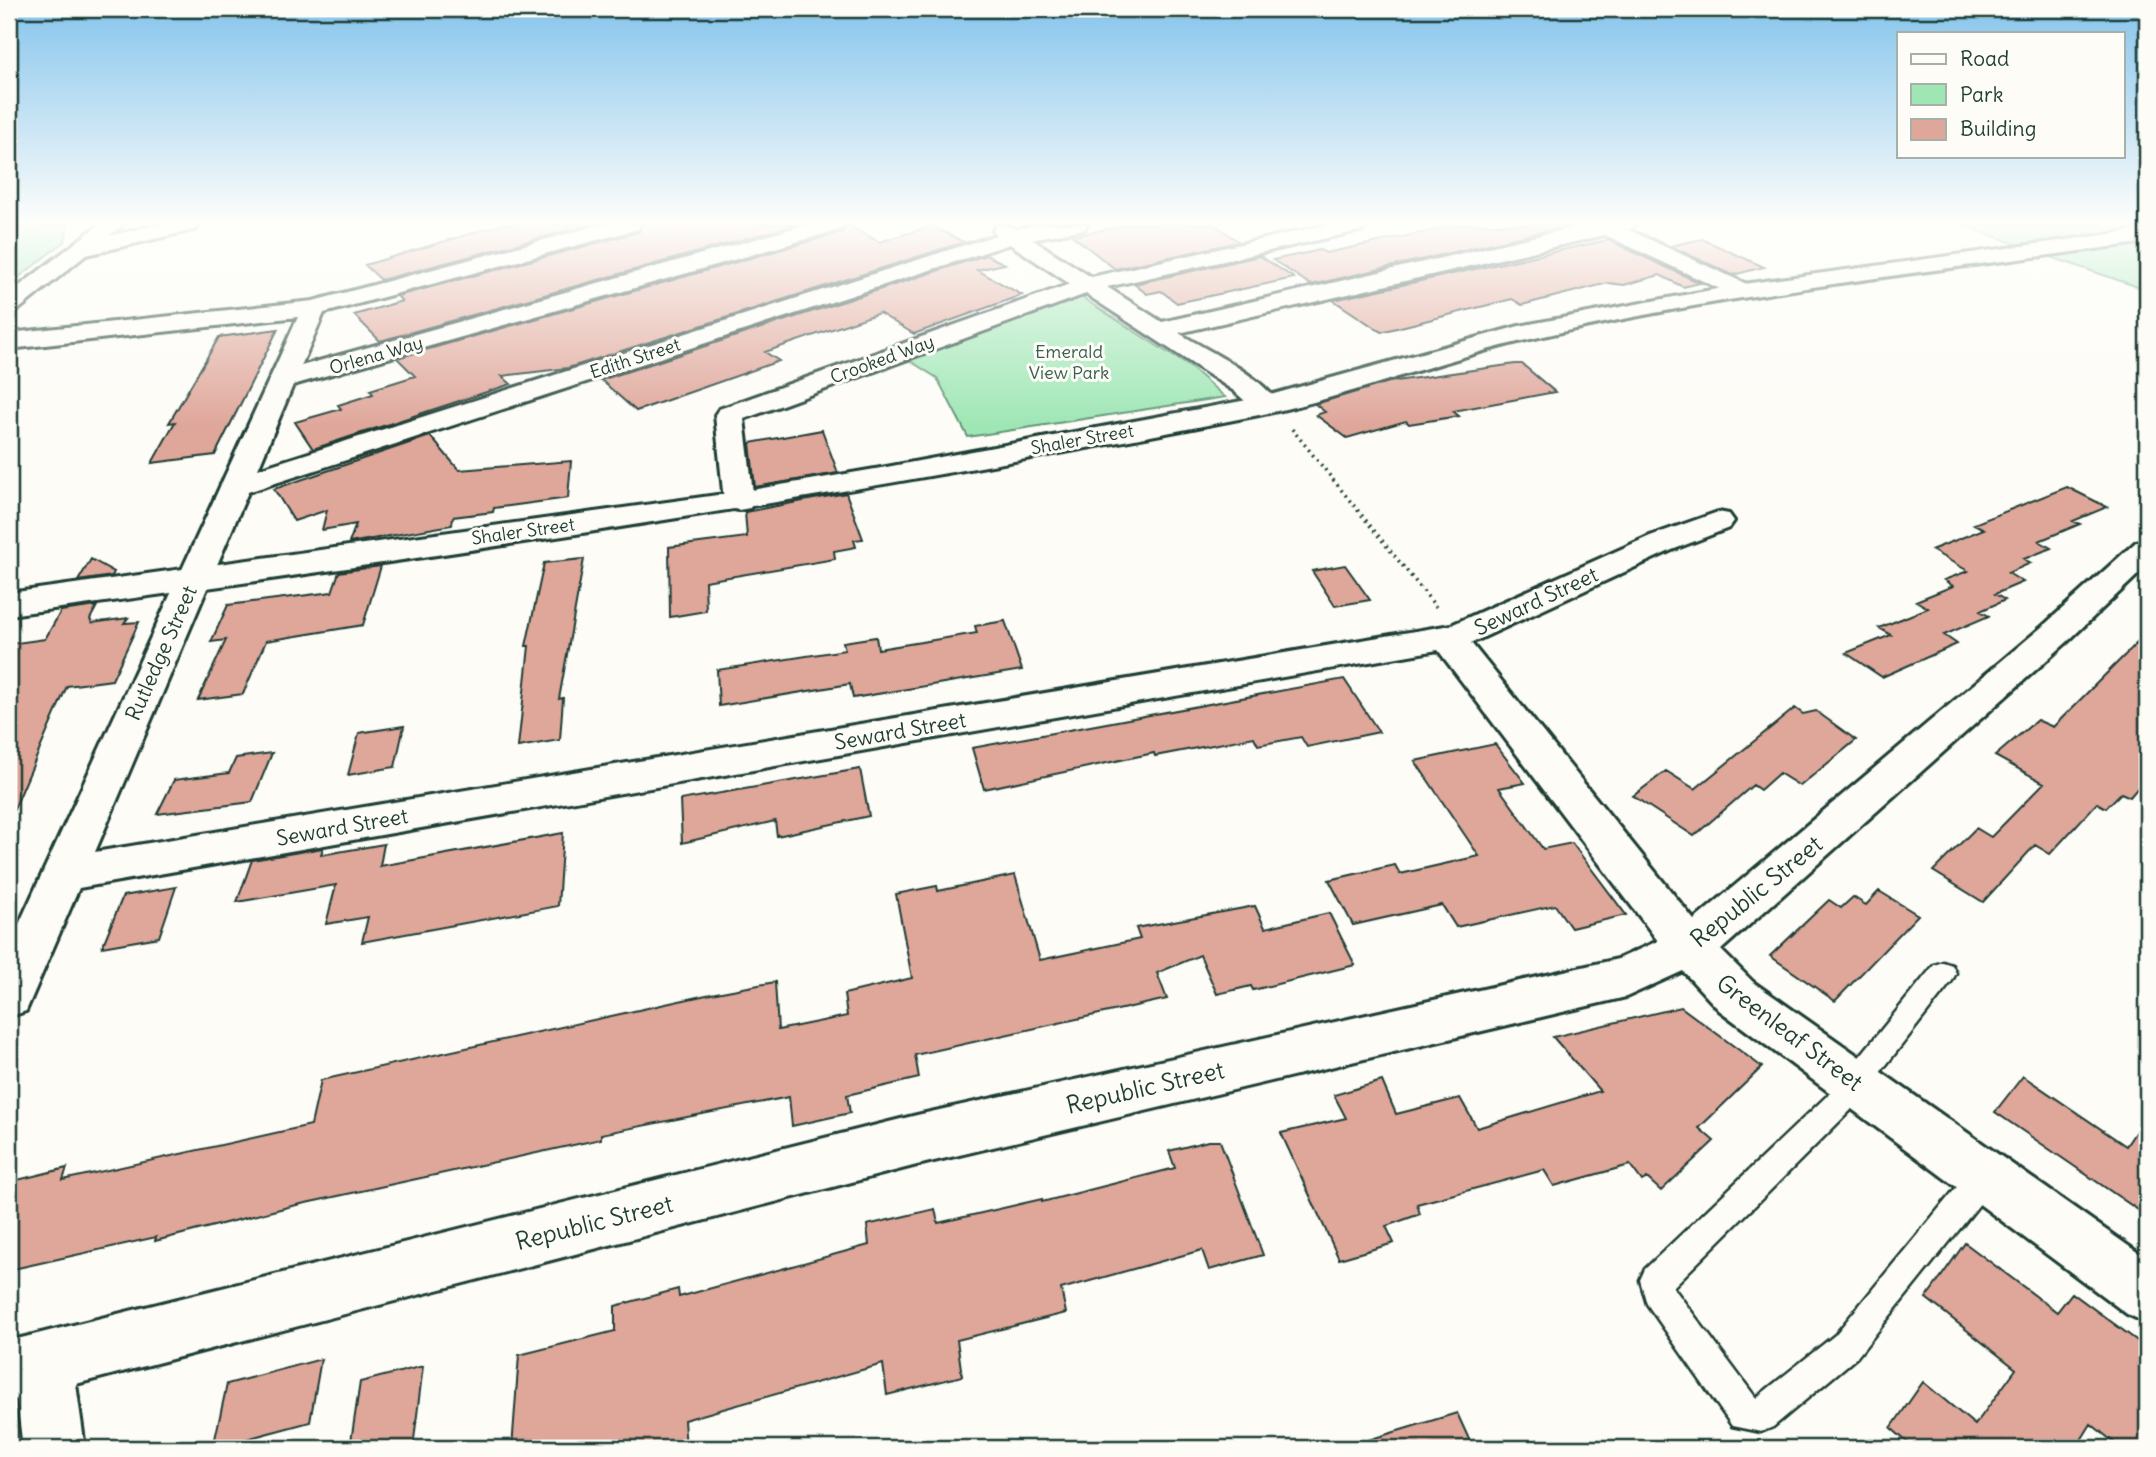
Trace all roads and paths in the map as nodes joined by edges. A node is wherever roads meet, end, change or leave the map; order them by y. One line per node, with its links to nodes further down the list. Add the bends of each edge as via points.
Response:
1 (26, 292): 9 (street)
2 (374, 292): 10 (street)
3 (593, 292): 13 (street, Orlena Way)
4 (819, 292): 16 (street, Edith Street)
5 (1066, 292): 17 (street, Crooked Way, via 729,415)
6 (1097, 292): 11 (street)
7 (1324, 292): 11 (street)
8 (1738, 292): 14 (street, Shaler Street, via 1519,334)
9 (9, 305)
10 (314, 308): 12 (street); 13 (street, Rutledge Street)
11 (1160, 330): 14 (street, via 1244,385)
12 (9, 341)
13 (282, 380): 16 (street, Rutledge Street)
14 (1266, 405): 17 (street, Shaler Street)
15 (1291, 428): 22 (path)
16 (235, 486): 20 (street, Rutledge Street)
17 (739, 501): 20 (street, Shaler Street)
18 (1718, 521): 22 (street, Seward Street, via 1471,632)
19 (2147, 549): 24 (street, Republic Street, via 1877,790 1718,928)
20 (195, 577): 21 (street, Shaler Street); 23 (street, Rutledge Street)
21 (9, 604)
22 (1442, 623): 23 (street, Seward Street); 24 (street, Greenleaf Street)
23 (63, 874): 26 (street, Rutledge Street)
24 (1689, 947): 27 (street, Greenleaf Street, via 1736,996); 30 (street, Republic Street, via 1626,977 917,1140)
25 (1943, 973): 27 (lane)
26 (9, 997)
27 (1856, 1083): 28 (street, Greenleaf Street); 28 (lane, via 1656,1280 1658,1293 1744,1414 1761,1415 1846,1346)
28 (1984, 1176): 29 (street, Greenleaf Street)
29 (2147, 1294)
30 (26, 1367): 31 (street)
31 (54, 1448)

